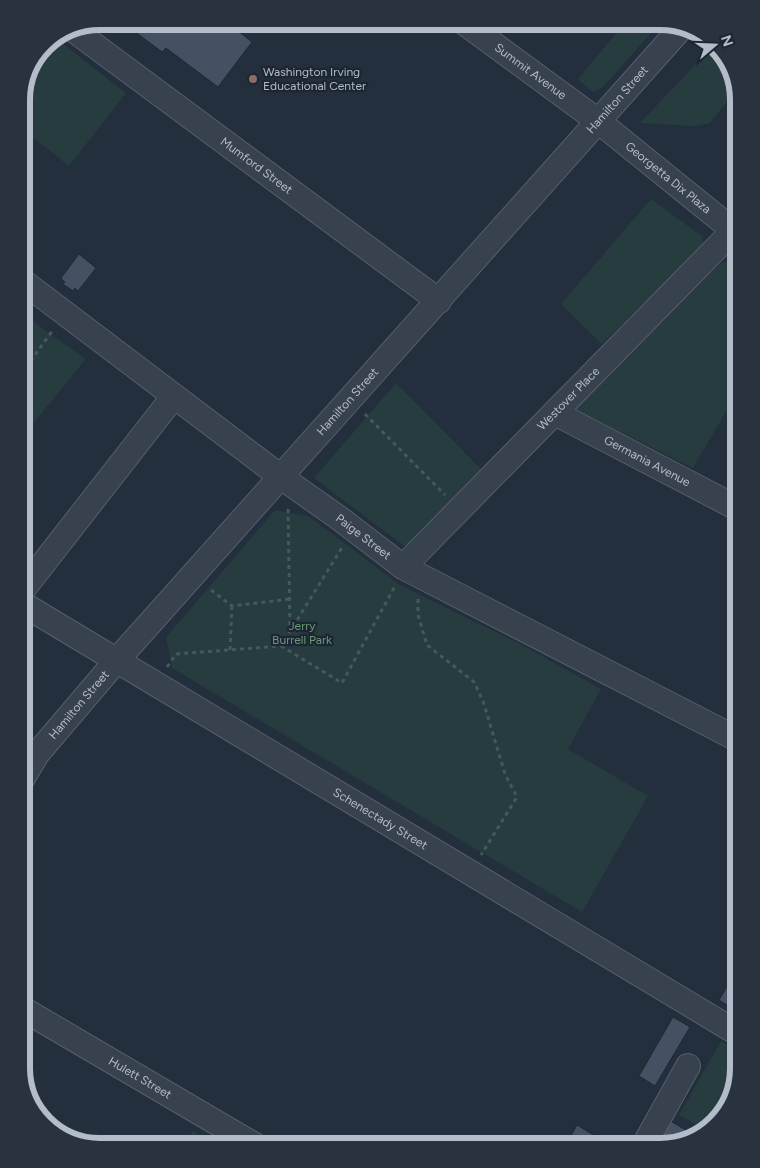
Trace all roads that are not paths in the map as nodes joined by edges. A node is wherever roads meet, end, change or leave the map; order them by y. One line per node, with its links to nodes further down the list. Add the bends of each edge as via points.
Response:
1 (474, 30): 4 (street, Summit Avenue)
2 (677, 32): 4 (street, Hamilton Street)
3 (77, 34): 8 (street, Mumford Street)
4 (598, 121): 5 (street, Georgetta Dix Plaza); 8 (street, Hamilton Street)
5 (730, 228)
6 (730, 239): 10 (street, Westover Place)
7 (30, 287): 9 (street, Paige Street)
8 (439, 301): 11 (street, Hamilton Street)
9 (174, 396): 11 (street, Paige Street); 14 (street)
10 (555, 413): 12 (street, Germania Avenue); 13 (street, Westover Place)
11 (281, 477): 13 (street, Paige Street, via 348,538); 16 (street, Hamilton Street)
12 (730, 504)
13 (403, 574): 17 (street, Paige Street)
14 (30, 580)
15 (30, 608): 16 (street, Schenectady Street)
16 (117, 660): 18 (street, Hamilton Street); 20 (street, Schenectady Street)
17 (730, 736)
18 (30, 766)
19 (30, 1013): 22 (street, Hulett Street)
20 (730, 1029)
21 (688, 1066): 23 (street)
22 (243, 1138)
23 (648, 1138)

